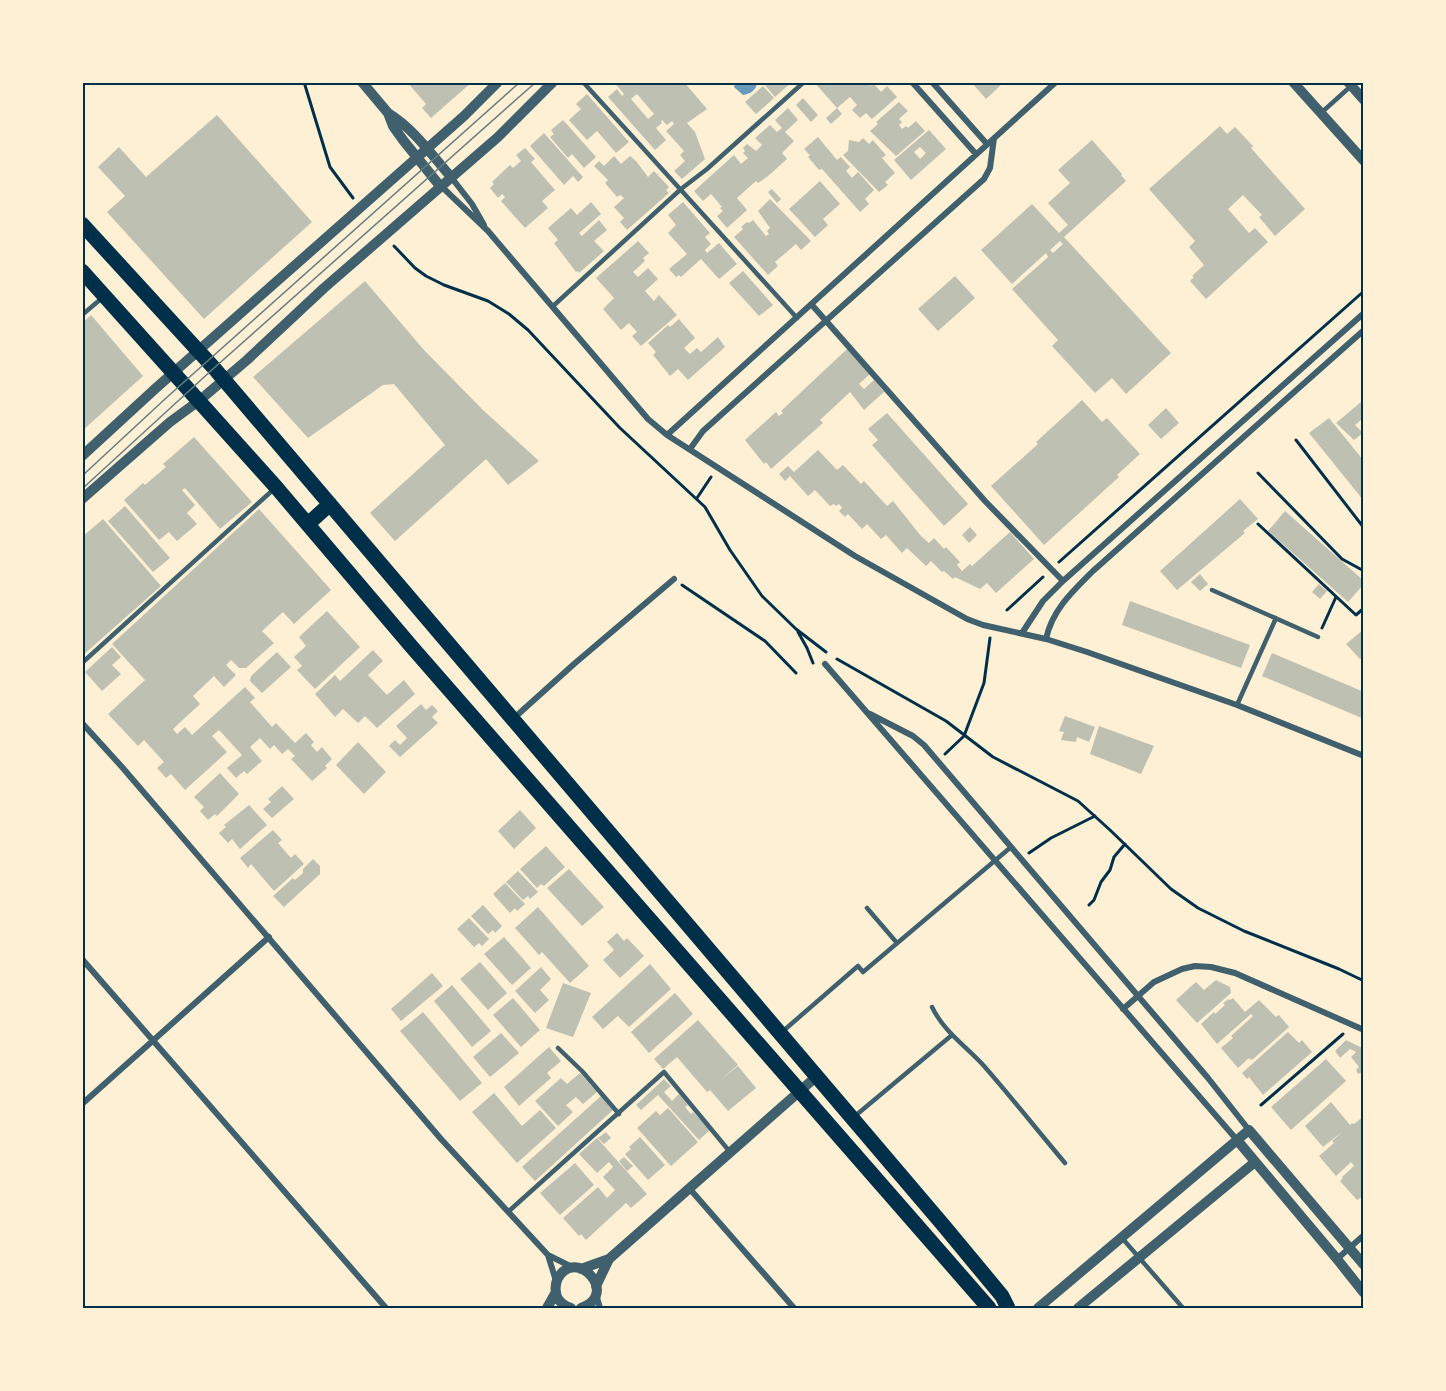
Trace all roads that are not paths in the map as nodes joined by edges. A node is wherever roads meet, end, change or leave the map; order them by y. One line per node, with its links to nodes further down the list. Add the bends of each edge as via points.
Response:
1 (362, 82): 12 (street)
2 (498, 82): 16 (street)
3 (553, 82): 20 (street)
4 (583, 82): 22 (lane)
5 (804, 82): 22 (lane)
6 (912, 82): 17 (street)
7 (932, 82): 15 (street)
8 (1056, 82): 14 (street)
9 (1293, 82): 13 (street)
10 (1351, 84): 11 (street); 13 (lane)
11 (1364, 100)
12 (388, 113): 16 (street); 18 (street)
13 (1321, 113): 19 (street)
14 (994, 137): 15 (street); 32 (street, via 990,168 984,179)
15 (987, 144): 17 (street)
16 (427, 149): 18 (street); 20 (street)
17 (976, 154): 27 (street)
18 (417, 158): 21 (street); 34 (street)
19 (1364, 161)
20 (451, 177): 21 (street); 24 (street)
21 (440, 186): 24 (street); 36 (street)
22 (681, 189): 28 (lane); 31 (lane)
23 (82, 224): 34 (main road)
24 (488, 231): 28 (street)
25 (82, 271): 26 (main road)
26 (104, 296): 30 (lane); 35 (main road)
27 (812, 305): 31 (street); 32 (street)
28 (552, 307): 38 (street, via 636,407)
29 (1364, 313): 46 (street)
30 (82, 315)
31 (797, 318): 38 (street)
32 (826, 321): 39 (street, via 703,431); 46 (street, via 985,501)
33 (1364, 330): 51 (street, via 1076,587 1049,626)
34 (199, 352): 35 (street); 36 (main road)
35 (174, 374): 37 (main road); 40 (street)
36 (224, 380): 37 (street); 43 (main road)
37 (200, 400): 41 (main road); 42 (street)
38 (667, 435): 39 (street)
39 (690, 449): 49 (street, via 881,571 967,619)
40 (82, 456)
41 (276, 487): 44 (main road); 52 (lane)
42 (82, 499)
43 (330, 504): 44 (main road); 56 (main road)
44 (308, 524): 58 (main road)
45 (674, 579): 56 (street)
46 (1063, 581): 49 (street, via 1043,601)
47 (1212, 590): 48 (lane)
48 (1276, 618): 50 (lane); 54 (lane)
49 (1022, 633): 51 (street)
50 (1318, 637)
51 (1046, 639): 54 (street)
52 (82, 663)
53 (825, 664): 55 (street)
54 (1237, 705): 59 (street)
55 (865, 710): 60 (street, via 917,738); 61 (street)
56 (512, 719): 58 (main road); 70 (main road)
57 (82, 723): 63 (street)
58 (492, 737): 75 (main road)
59 (1364, 756)
60 (1011, 847): 61 (lane); 66 (street)
61 (994, 861): 64 (lane); 68 (street)
62 (867, 908): 64 (lane)
63 (269, 937): 72 (street); 85 (street, via 441,1138)
64 (897, 943): 70 (lane, via 863,972 858,966)
65 (82, 959): 72 (street)
66 (1138, 996): 68 (street); 69 (street, via 1154,982 1182,969 1211,967 1234,973); 79 (street)
67 (932, 1007): 71 (lane)
68 (1123, 1009): 80 (street)
69 (1364, 1030)
70 (780, 1033): 74 (main road)
71 (952, 1035): 78 (lane); 83 (lane, via 983,1064)
72 (153, 1041): 76 (street); 98 (street)
73 (558, 1048): 77 (lane)
74 (817, 1076): 75 (street); 78 (main road)
75 (800, 1091): 81 (street); 104 (main road)
76 (82, 1104)
77 (619, 1114): 81 (lane, via 664,1072); 85 (lane)
78 (852, 1118): 105 (main road, via 995,1287)
79 (1249, 1130): 80 (street); 88 (street)
80 (1236, 1140): 82 (street); 87 (street)
81 (730, 1152): 84 (street)
82 (1255, 1162): 90 (street); 91 (street)
83 (1065, 1163)
84 (689, 1188): 92 (street); 103 (street)
85 (509, 1211): 89 (street)
86 (1364, 1235): 88 (street)
87 (1122, 1238): 90 (lane); 106 (street)
88 (1349, 1248): 91 (street); 93 (street)
89 (548, 1256): 94 (street); 95 (street)
90 (1139, 1258): 107 (street); 108 (lane)
91 (1337, 1258): 97 (street)
92 (609, 1259): 94 (street); 96 (street)
93 (1364, 1265)
94 (578, 1268): 95 (street, via 563,1273); 96 (street, via 591,1275)
95 (556, 1288): 99 (street); 100 (street, via 561,1303)
96 (596, 1290): 101 (street, via 590,1304); 102 (street)
97 (1364, 1293)
98 (386, 1308)
99 (547, 1308)
100 (571, 1308)
101 (581, 1308)
102 (600, 1308)
103 (794, 1308)
104 (988, 1308)
105 (1008, 1308)
106 (1038, 1308)
107 (1078, 1308)
108 (1183, 1308)

